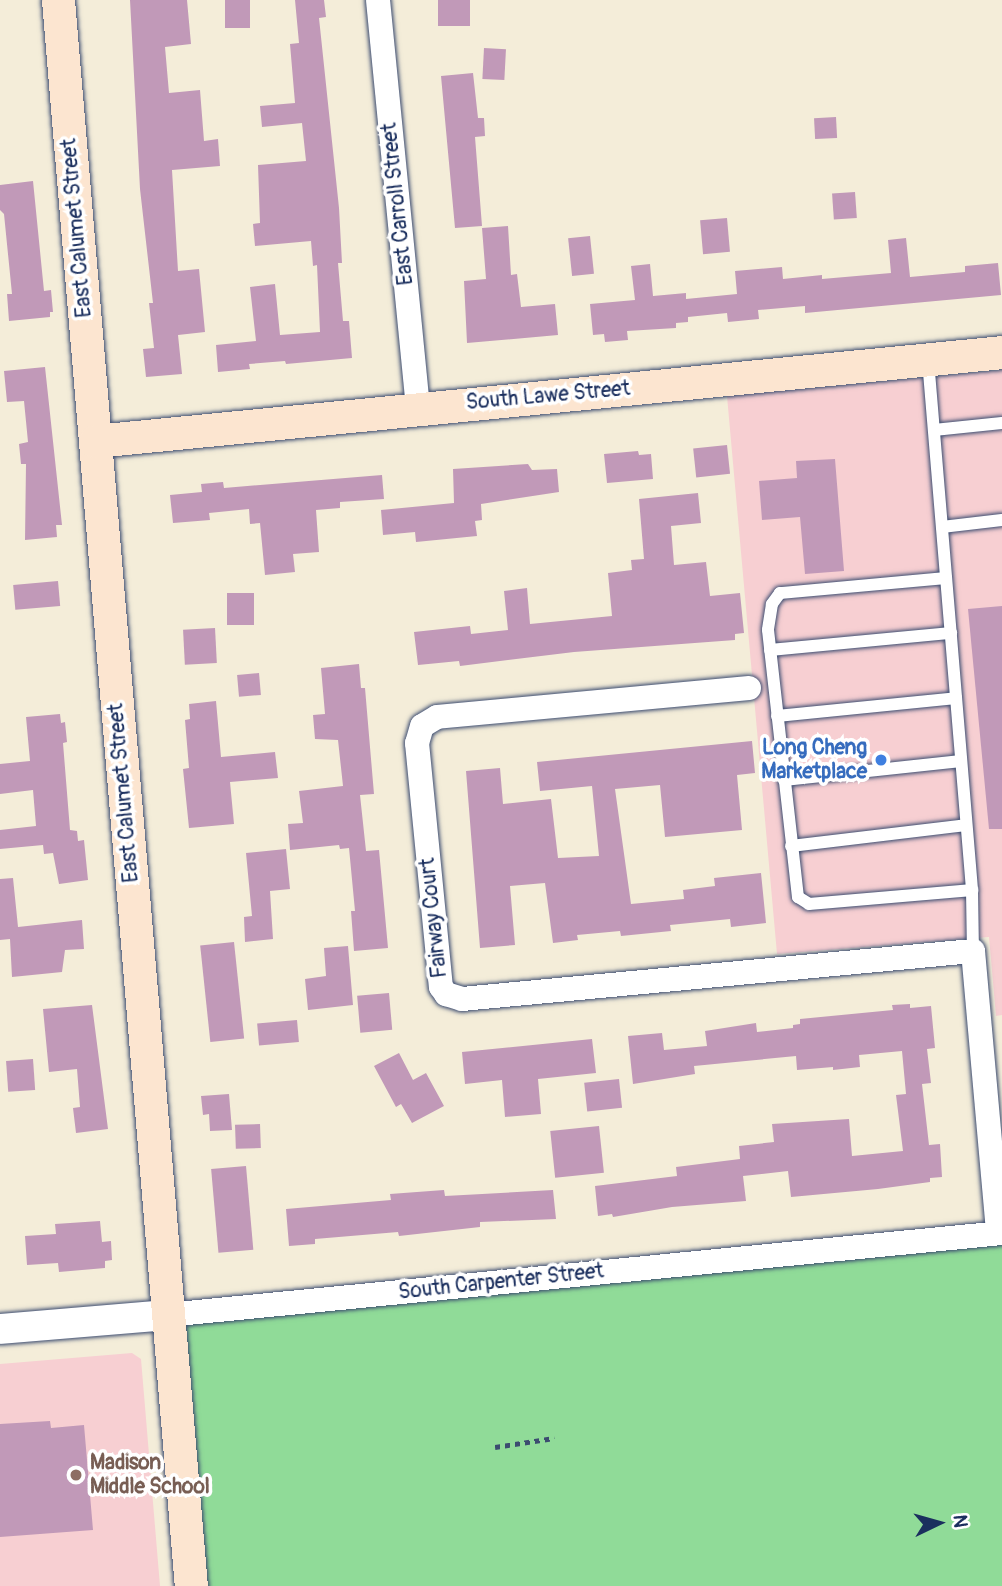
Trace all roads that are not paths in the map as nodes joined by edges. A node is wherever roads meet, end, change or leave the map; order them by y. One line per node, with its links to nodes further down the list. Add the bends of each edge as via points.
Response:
1 (58, 0): 8 (main road, East Calumet Street)
2 (378, 0): 5 (street, East Carroll Street)
3 (1002, 352): 4 (main road, South Lawe Street)
4 (928, 359): 5 (main road, South Lawe Street); 7 (lane)
5 (418, 408): 8 (main road, South Lawe Street)
6 (1002, 423): 7 (lane)
7 (934, 430): 10 (lane)
8 (95, 441): 25 (main road, East Calumet Street)
9 (1002, 520): 10 (lane)
10 (942, 527): 11 (lane)
11 (946, 578): 12 (lane); 13 (lane, via 780,593 772,604)
12 (951, 633): 13 (lane); 16 (lane)
13 (770, 650): 14 (lane)
14 (774, 685): 15 (lane); 17 (lane)
15 (749, 688): 23 (street, Fairway Court, via 437,718 422,726 418,757 438,976 446,994 462,999)
16 (956, 698): 17 (lane); 18 (lane)
17 (777, 716): 19 (lane)
18 (961, 761): 19 (lane); 20 (lane)
19 (784, 780): 21 (lane)
20 (966, 825): 21 (lane); 22 (lane)
21 (791, 846): 22 (lane, via 798,897 808,904)
22 (972, 890): 23 (lane)
23 (973, 951): 24 (street)
24 (1000, 1233): 25 (street, South Carpenter Street)
25 (167, 1315): 26 (street, South Carpenter Street); 27 (main road, East Calumet Street)
26 (0, 1329)
27 (191, 1586)

